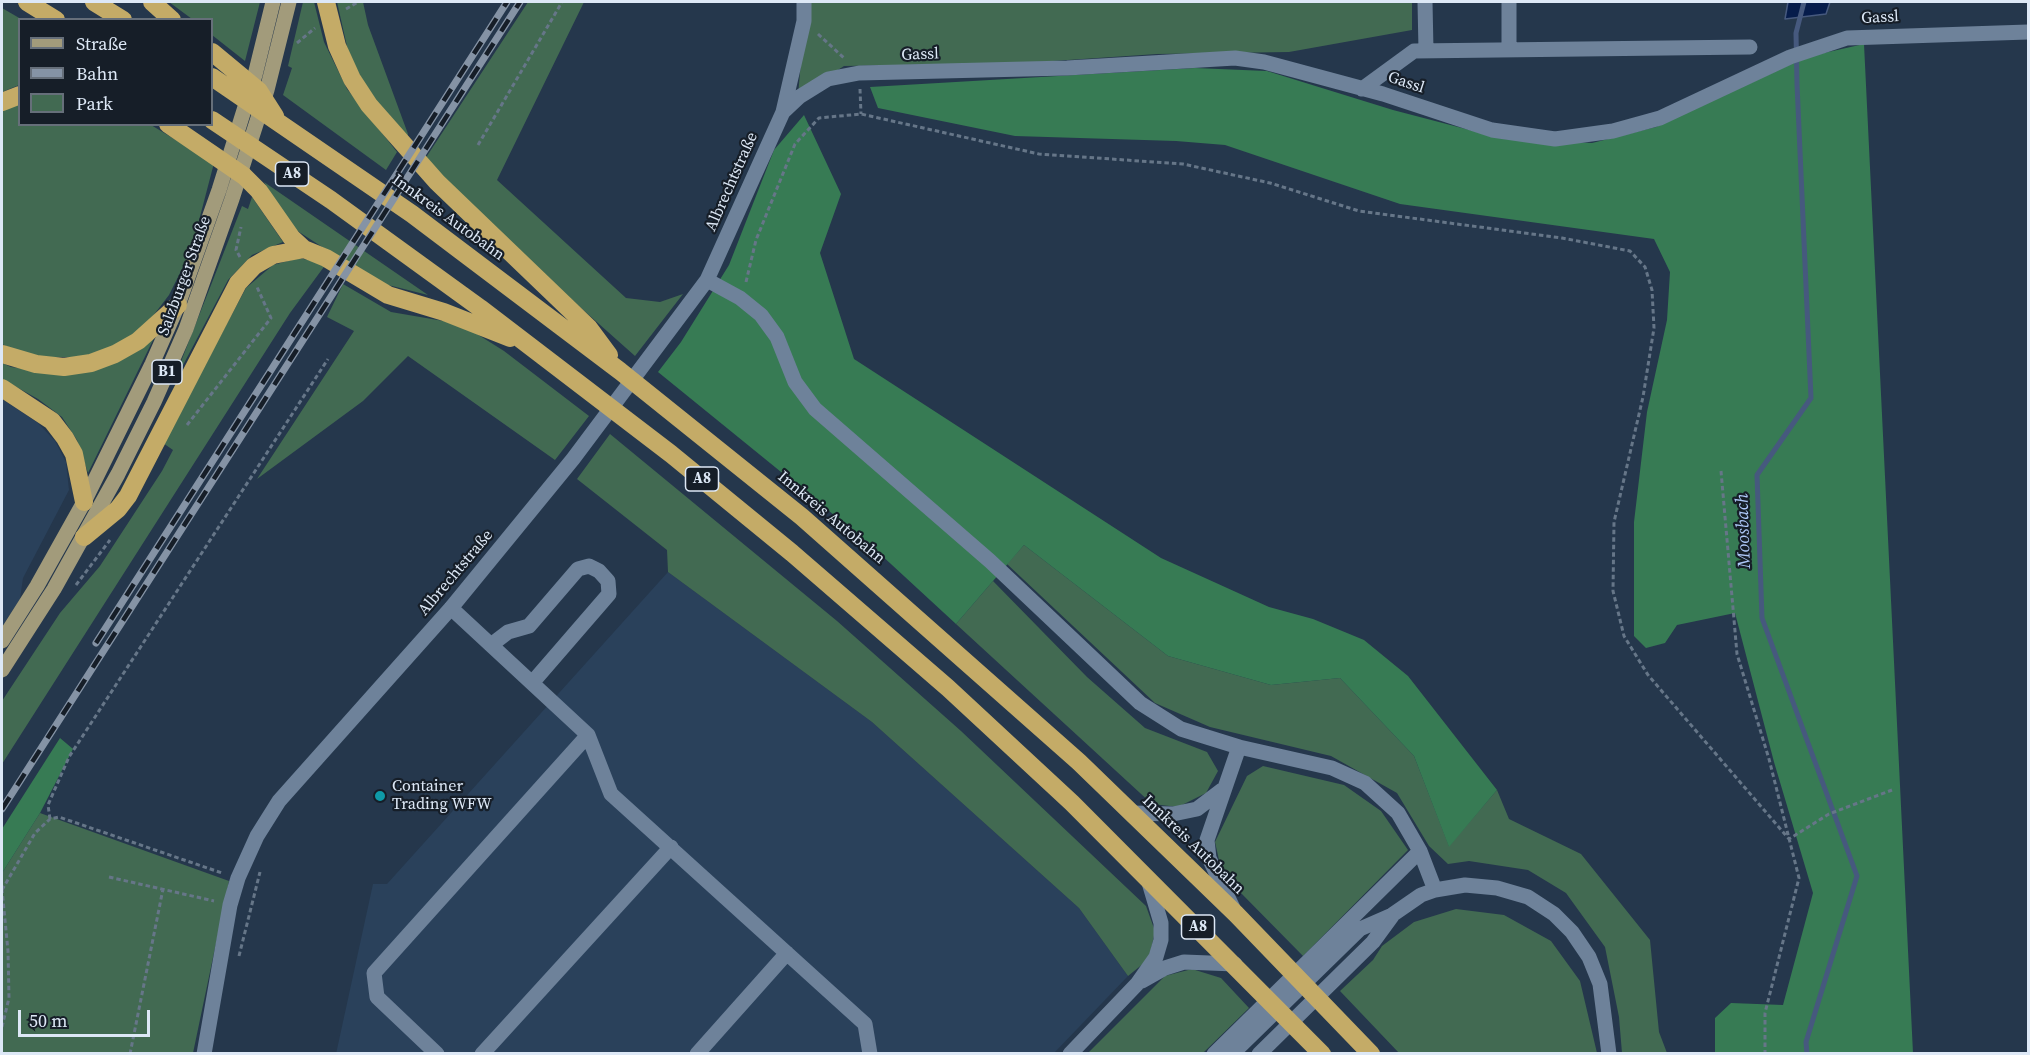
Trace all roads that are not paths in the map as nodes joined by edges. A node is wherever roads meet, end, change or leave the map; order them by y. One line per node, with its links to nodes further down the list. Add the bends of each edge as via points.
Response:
1 (27, 2): 10 (highway)
2 (94, 2): 11 (highway)
3 (152, 2): 12 (highway)
4 (273, 2): 29 (main road, Salzburger Straße / B1, via 263,48 219,190)
5 (289, 2): 35 (main road, Salzburger Straße / B1, via 232,199 186,329 154,402)
6 (327, 2): 32 (highway, via 337,45 369,105 437,182 589,328)
7 (804, 2): 22 (street, via 804,21)
8 (1425, 2): 16 (street)
9 (1509, 2): 15 (street)
10 (53, 18)
11 (120, 18)
12 (170, 18)
13 (2028, 32): 19 (street, Gassl, via 1848,38 1797,55 1660,118 1612,131 1555,139 1492,130)
14 (1750, 47): 15 (street)
15 (1509, 49): 16 (street)
16 (1426, 51): 19 (street, via 1414,51)
17 (213, 53): 24 (highway, via 259,91)
18 (213, 78): 24 (highway, Innkreis Autobahn / A8)
19 (1362, 89): 22 (street, Gassl, via 1235,58 1067,69 859,73 828,79)
20 (18, 96): 21 (highway)
21 (2, 102)
22 (783, 112): 26 (street, Gassl)
23 (213, 121): 30 (highway, A8, via 331,200)
24 (278, 122): 32 (highway, Innkreis Autobahn / A8, via 412,214)
25 (171, 126): 27 (highway, via 244,176)
26 (776, 127): 28 (street, Albrechtstraße)
27 (304, 249): 30 (highway, via 388,295 444,312); 35 (highway, via 273,255 254,266 238,283 128,496)
28 (707, 280): 36 (street, Albrechtstraße, via 573,459); 42 (street, via 761,315 777,337 795,382 815,409 990,561 1140,704 1188,732)
29 (178, 305): 31 (highway, via 138,341 91,363 64,367); 34 (main road, Salzburger Straße / B1, via 128,417)
30 (533, 348): 47 (highway, A8, via 792,553 948,688)
31 (2, 354)
32 (620, 371): 44 (highway, Innkreis Autobahn / A8, via 871,576)
33 (2, 388): 34 (highway, via 52,421 65,438 80,474)
34 (84, 502): 37 (main road, Salzburger Straße / B1)
35 (84, 537): 39 (main road, Salzburger Straße / B1)
36 (451, 608): 38 (street); 56 (street, Albrechtstraße, via 279,801 256,836 230,905)
37 (2, 641)
38 (491, 645): 40 (street); 40 (street, via 508,632 529,626 578,569 589,566 600,571 608,581 609,594)
39 (2, 670)
40 (532, 683): 41 (street)
41 (588, 735): 45 (street, via 611,794); 57 (street, via 374,973 377,997)
42 (1239, 747): 43 (street); 46 (street, via 1332,768 1365,783 1398,813)
43 (1222, 789): 44 (street, via 1197,808 1173,814); 49 (street, via 1207,849)
44 (1132, 813): 49 (highway, Innkreis Autobahn / A8)
45 (671, 847): 52 (street); 58 (street)
46 (1420, 851): 48 (street); 51 (street)
47 (1147, 876): 53 (highway, A8); 54 (street, via 1161,923 1161,940 1156,957)
48 (1435, 890): 50 (street); 65 (street, via 1465,885 1497,888 1528,897 1559,918 1581,944 1595,970)
49 (1236, 914): 64 (highway, Innkreis Autobahn / A8)
50 (1392, 915): 51 (street); 62 (street, via 1364,951)
51 (1346, 933): 55 (street)
52 (787, 953): 59 (street); 60 (street, via 865,1023)
53 (1235, 964): 54 (street, via 1184,962); 63 (highway, A8)
54 (1137, 984): 61 (street)
55 (1222, 1051)
56 (204, 1053)
57 (437, 1053)
58 (482, 1053)
59 (697, 1053)
60 (870, 1053)
61 (1070, 1053)
62 (1259, 1053)
63 (1322, 1053)
64 (1371, 1053)
65 (1610, 1053)

